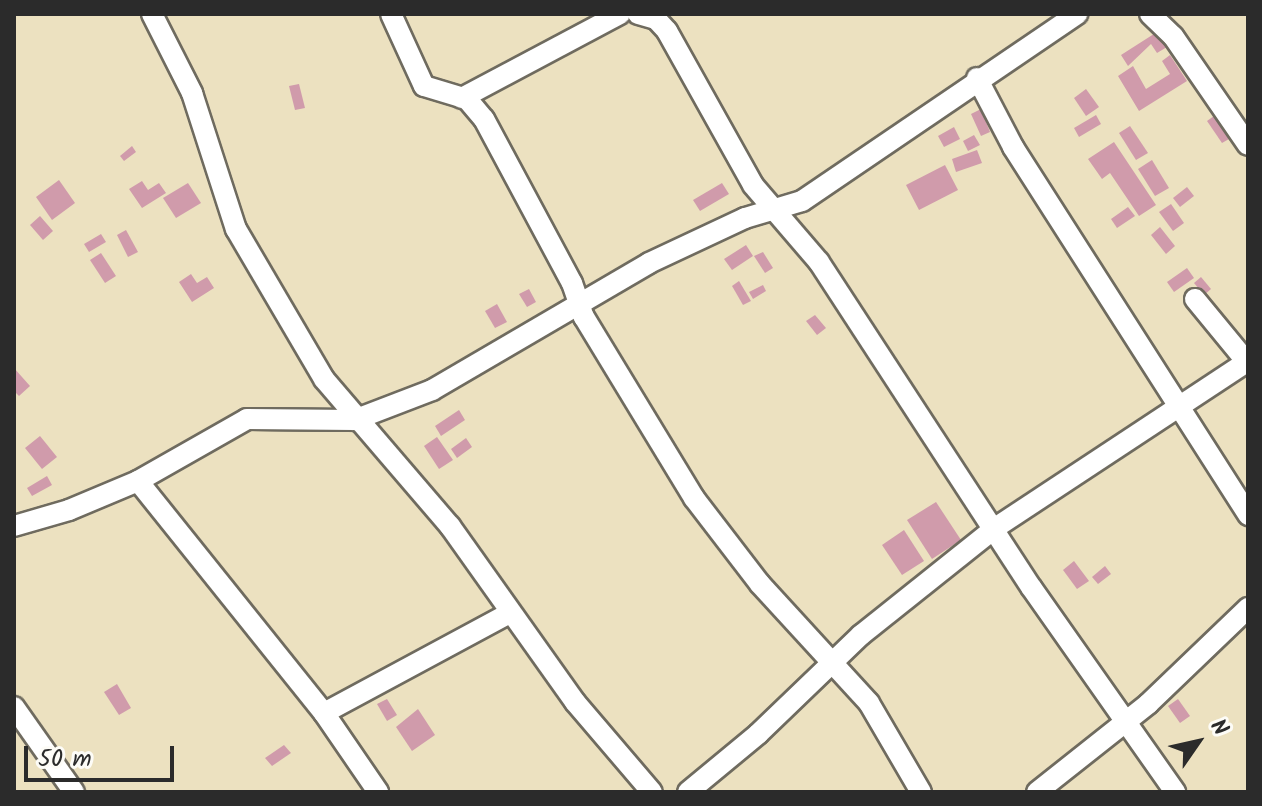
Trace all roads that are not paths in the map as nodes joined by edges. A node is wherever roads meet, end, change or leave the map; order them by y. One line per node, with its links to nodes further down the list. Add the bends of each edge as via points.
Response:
1 (152, 14): 15 (street, via 192,93 236,229)
2 (391, 14): 8 (street, via 424,86)
3 (620, 14): 8 (street)
4 (638, 14): 10 (street, via 656,19 667,31 753,185)
5 (1077, 14): 7 (street)
6 (1150, 14): 9 (street, via 1173,36)
7 (977, 78): 10 (street, via 822,188); 14 (street, via 1013,147)
8 (462, 98): 12 (street, via 484,119)
9 (1248, 145)
10 (777, 210): 12 (street, via 745,218 649,263); 19 (street, via 819,262)
11 (1195, 299): 13 (street)
12 (581, 303): 15 (street, via 469,371 386,411); 22 (street, via 631,399 694,498 760,584)
13 (1247, 362): 14 (street)
14 (1180, 406): 17 (street); 19 (street)
15 (354, 420): 16 (street, via 247,419); 21 (street, via 450,526)
16 (138, 481): 18 (street); 24 (street)
17 (1248, 515)
18 (14, 526)
19 (995, 528): 22 (street); 25 (street, via 1031,587)
20 (1248, 608): 25 (street)
21 (510, 613): 24 (street); 28 (street, via 575,702)
22 (831, 662): 29 (street, via 758,734); 30 (street, via 869,703)
23 (14, 707): 26 (street)
24 (324, 713): 27 (street)
25 (1129, 721): 31 (street); 32 (street)
26 (74, 792)
27 (378, 792)
28 (652, 792)
29 (688, 792)
30 (921, 792)
31 (1037, 792)
32 (1175, 792)

